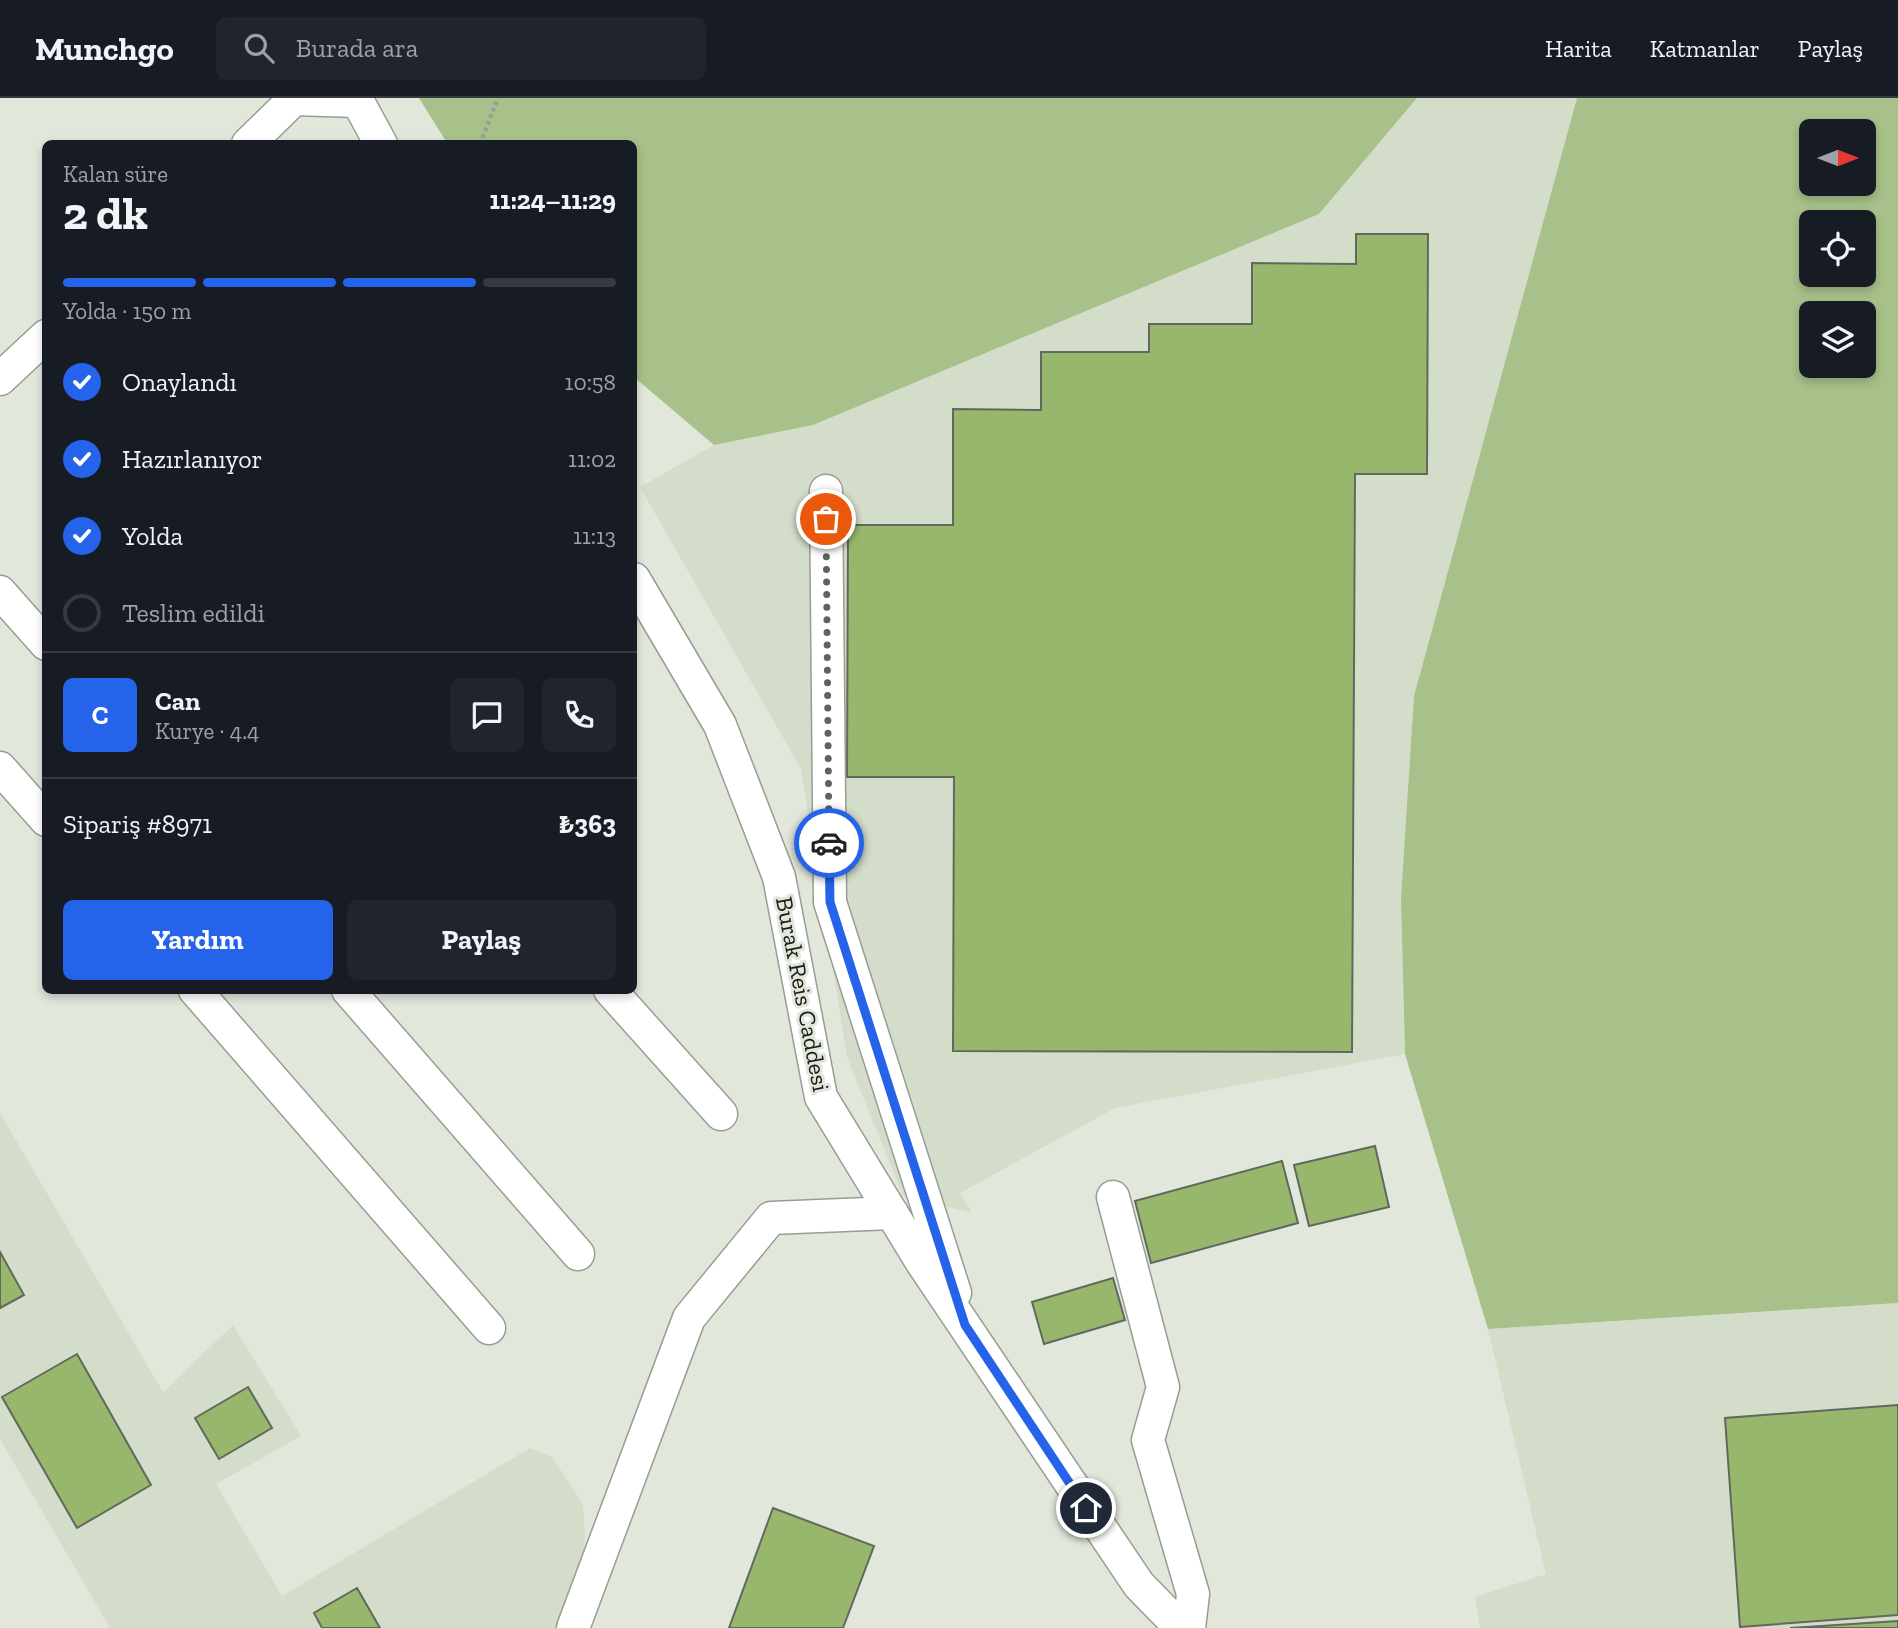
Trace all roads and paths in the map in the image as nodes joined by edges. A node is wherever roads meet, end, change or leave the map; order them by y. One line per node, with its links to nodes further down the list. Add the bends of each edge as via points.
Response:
1 (498, 98): 5 (path)
2 (356, 100): 3 (street, via 294,99); 4 (street)
3 (252, 140)
4 (379, 140)
5 (482, 140)
6 (42, 347): 7 (street)
7 (0, 379)
8 (826, 491): 21 (street, via 830,902)
9 (637, 584): 19 (street, Burak Reis Caddesi, via 720,725 779,877 821,1097)
10 (0, 592): 11 (street)
11 (42, 639)
12 (0, 768): 13 (street)
13 (42, 815)
14 (198, 994): 22 (street)
15 (351, 994): 20 (street)
16 (614, 994): 17 (street)
17 (721, 1114)
18 (1113, 1197): 25 (street, via 1164,1387 1148,1440 1193,1594)
19 (892, 1213): 21 (street, Burak Reis Caddesi); 23 (street, via 771,1218 689,1318)
20 (578, 1254)
21 (965, 1325): 24 (street, Burak Reis Caddesi, via 1139,1586)
22 (489, 1328)
23 (573, 1628)
24 (1181, 1628)
25 (1189, 1628)

